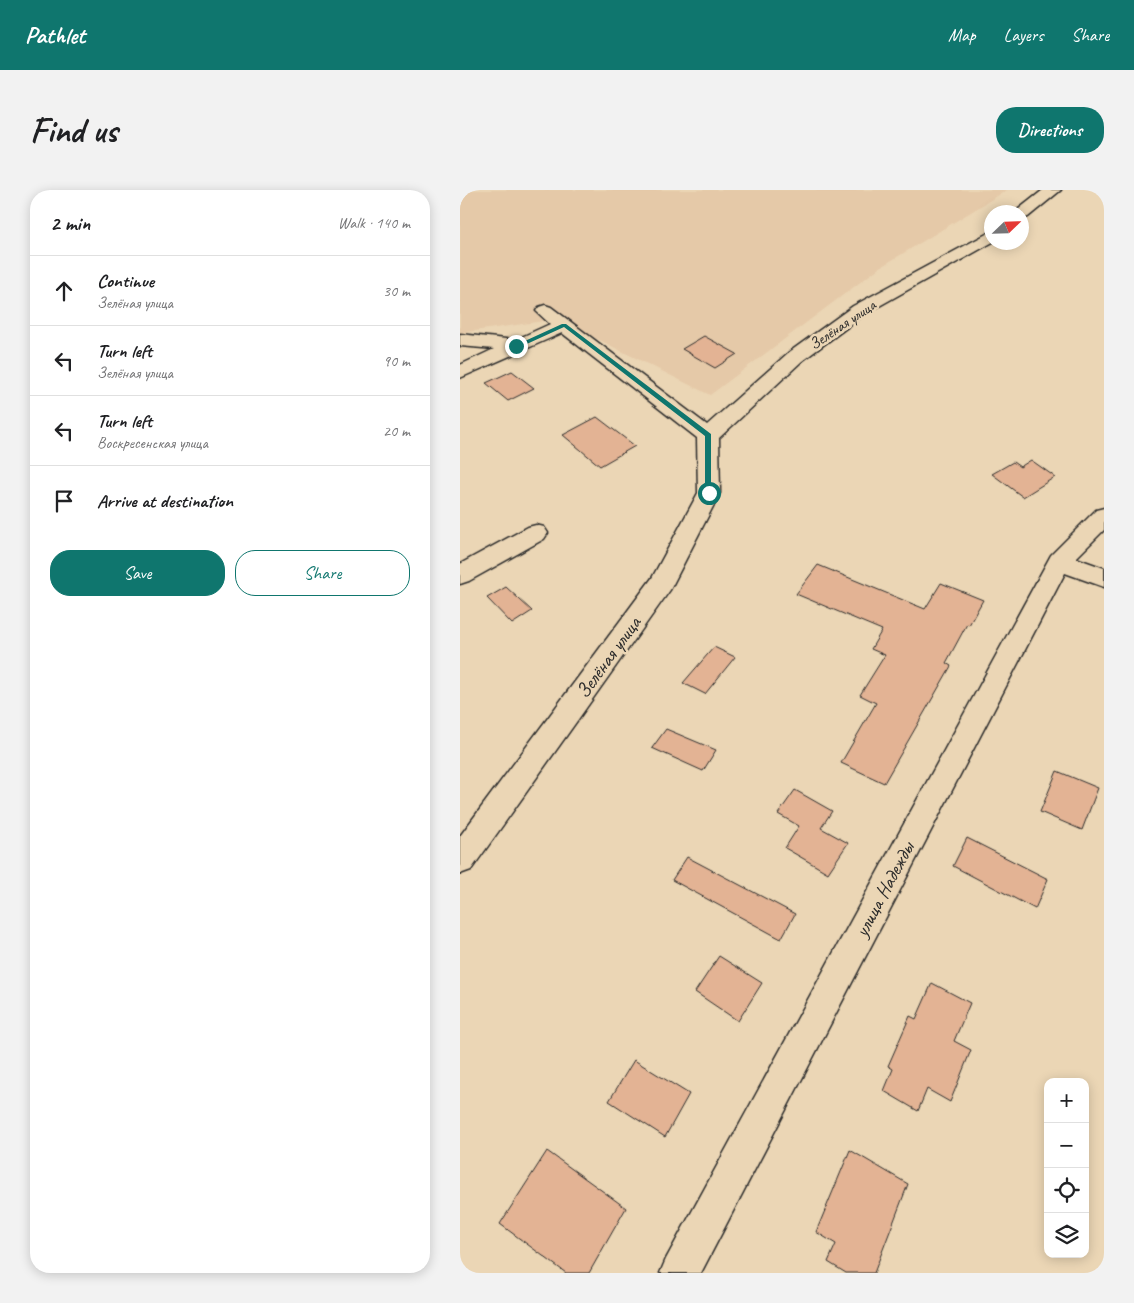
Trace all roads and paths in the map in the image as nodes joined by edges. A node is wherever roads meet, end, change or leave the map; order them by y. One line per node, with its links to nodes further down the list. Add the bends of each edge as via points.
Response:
1 (1053, 190): 2 (street)
2 (1029, 209)
3 (984, 240): 9 (street, Зелёная улица, via 859,310 794,356)
4 (545, 310): 5 (street)
5 (564, 325): 7 (street); 9 (street)
6 (460, 340): 7 (street)
7 (516, 346): 8 (street)
8 (460, 372)
9 (708, 436): 15 (street, Зелёная улица, via 709,493 661,584)
10 (1104, 516): 12 (street, улица Надежды)
11 (536, 533): 13 (street)
12 (1059, 561): 14 (street); 16 (street, улица Надежды)
13 (460, 575)
14 (1104, 578)
15 (460, 860)
16 (680, 1273)

